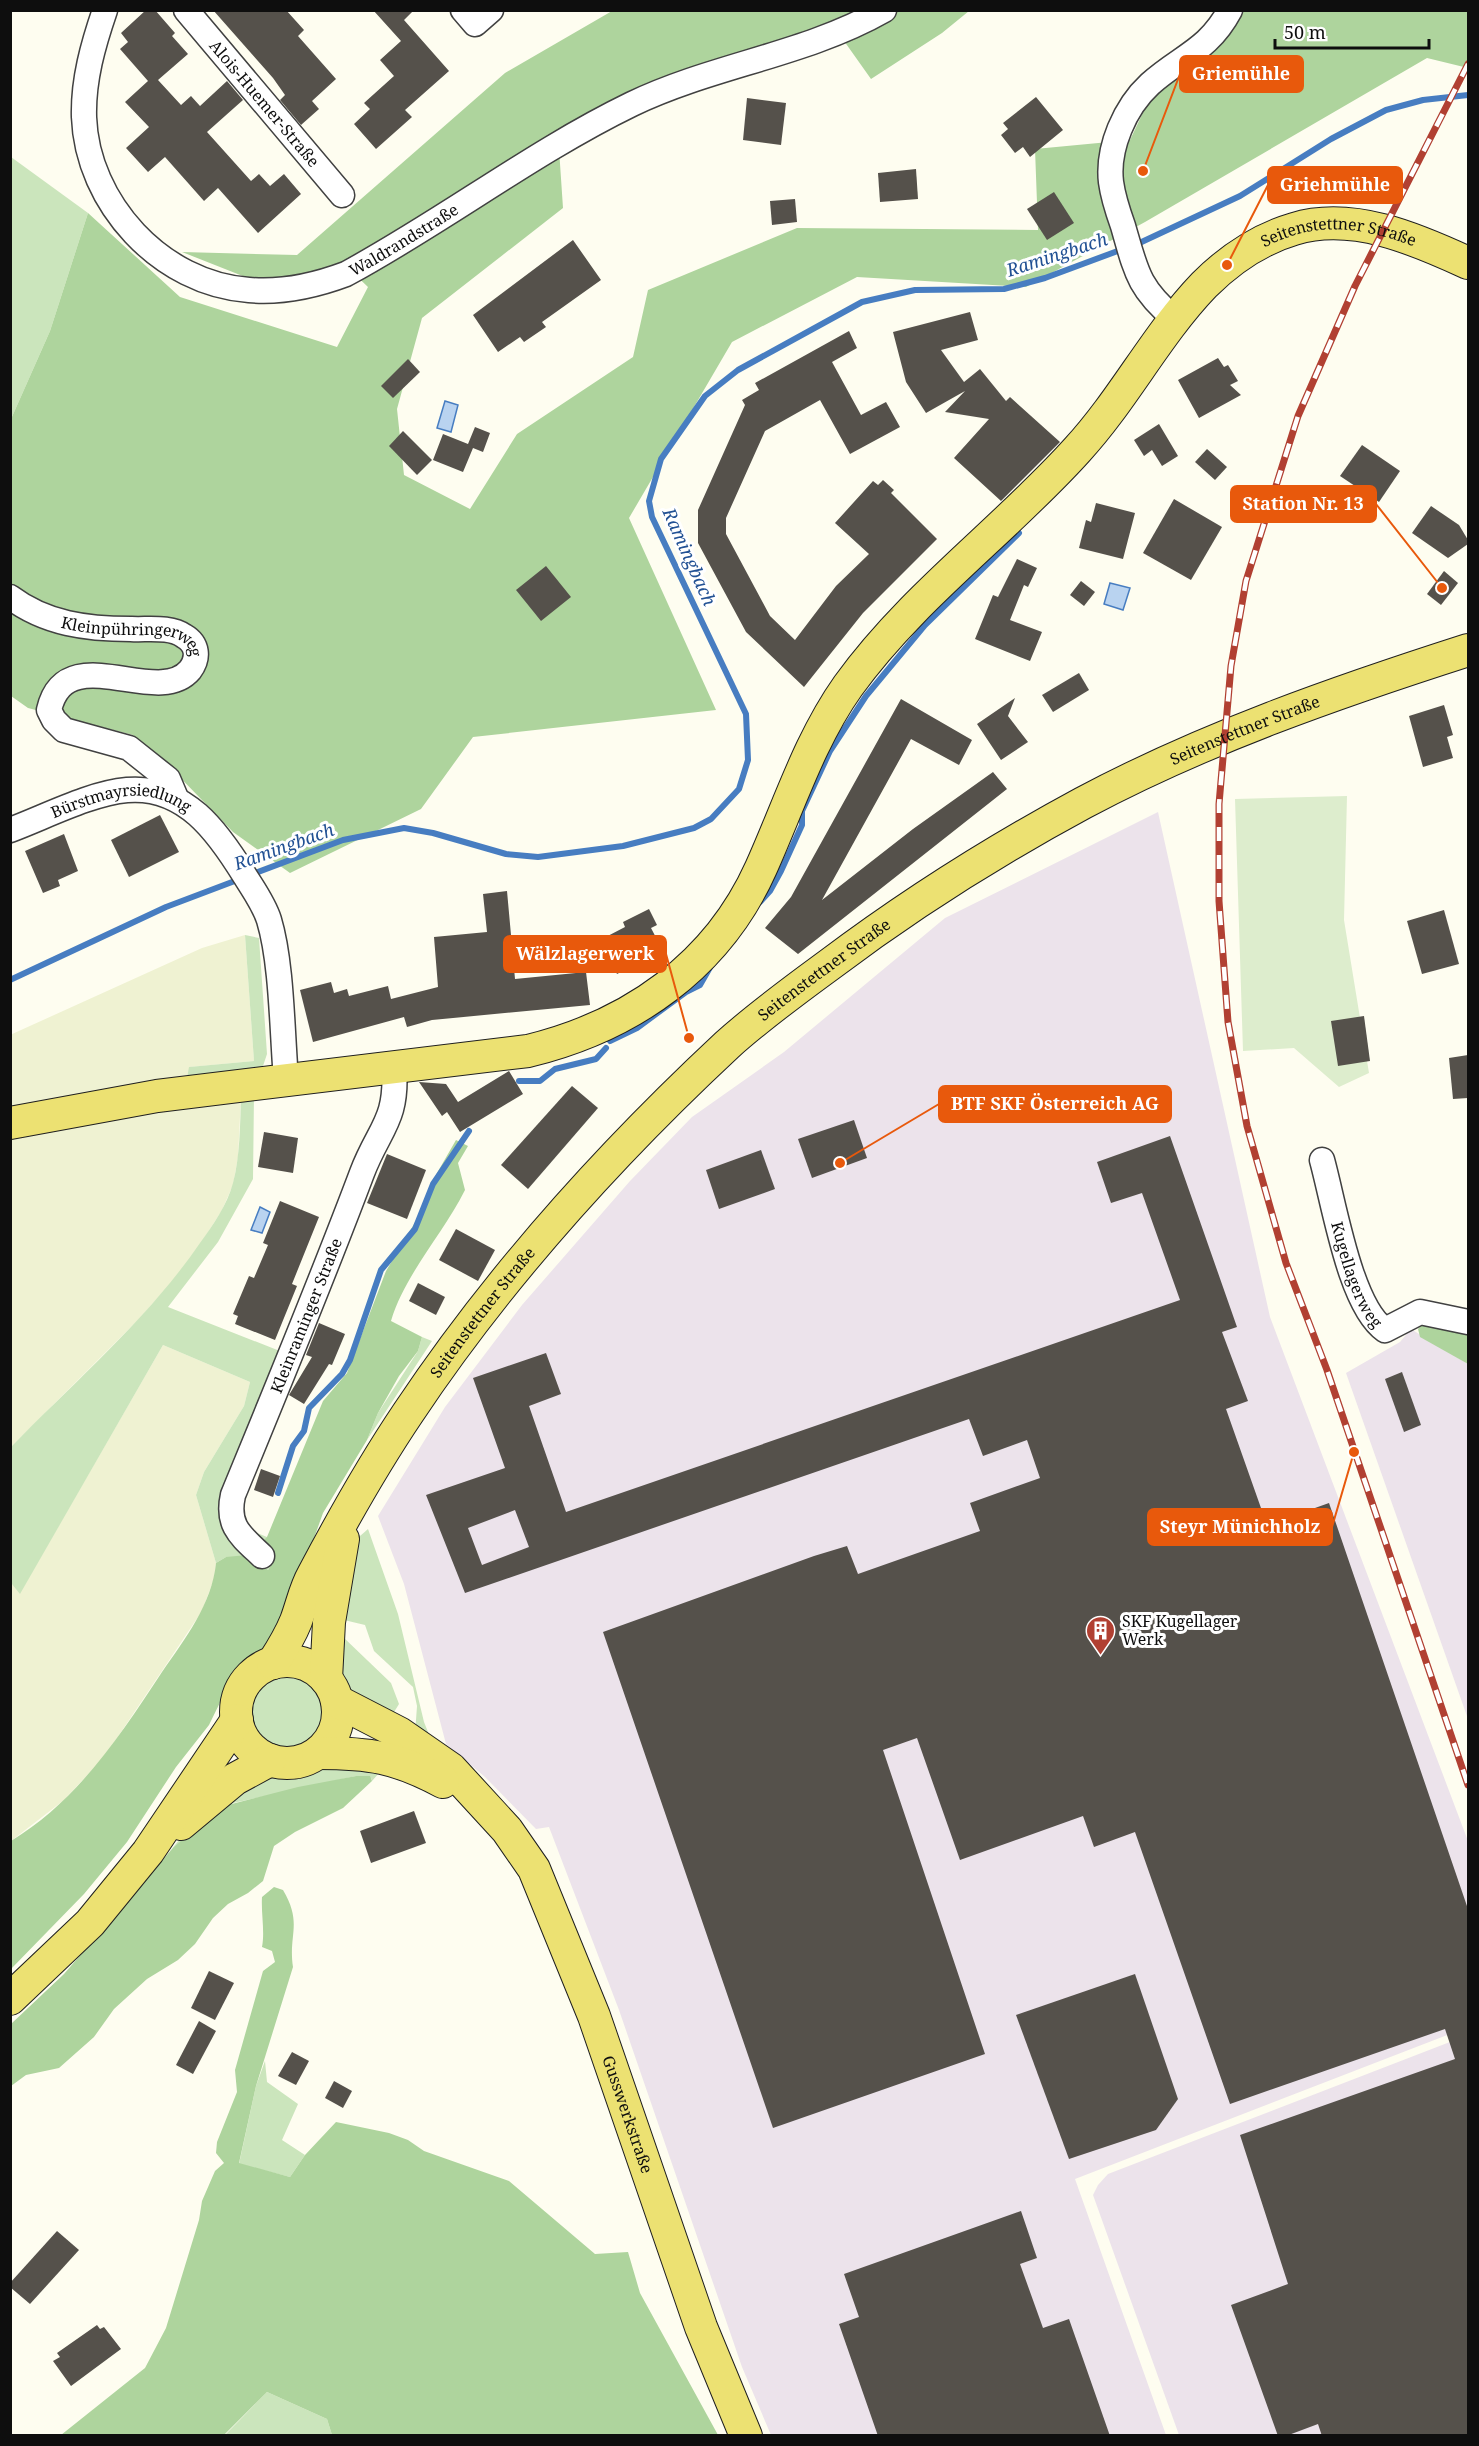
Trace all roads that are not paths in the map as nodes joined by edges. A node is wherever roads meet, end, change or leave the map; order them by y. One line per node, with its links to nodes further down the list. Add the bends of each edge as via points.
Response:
1 (105, 10): 5 (street, Waldrandstraße, via 86,77 84,117 95,171 116,213 134,234 187,272 246,290 278,291 316,285 346,274 632,104 685,81 817,42)
2 (186, 10): 7 (street, Alois-Huemer-Straße)
3 (463, 10): 4 (street, via 475,24)
4 (491, 10)
5 (884, 10)
6 (1230, 10): 9 (street, via 1205,44 1151,83 1134,102 1115,144 1111,182 1137,274 1149,296)
7 (342, 195)
8 (1468, 262): 9 (main road, Seitenstettner Straße, via 1366,225 1297,228 1249,249 1227,265)
9 (1175, 319): 14 (main road, Seitenstettner Straße, via 1079,448 909,615 848,686 808,756 760,871 731,922 708,951 671,986 622,1017 581,1036 528,1051)
10 (10, 597): 12 (street, Kleinpühringerweg, via 30,612 55,621 106,629 168,630 184,635 194,644 194,664 184,677 169,682 81,676 67,679 57,687 49,710 64,730 129,748 168,779)
11 (1468, 650): 19 (main road, Seitenstettner Straße, via 1306,705 1205,746 1085,802 951,879 805,982 729,1044 568,1206 490,1300 408,1412)
12 (176, 798): 13 (street, Bürstmayrsiedlung, via 149,790 126,790); 15 (street, Bürstmayrsiedlung, via 223,839 268,919)
13 (10, 830)
14 (394, 1067): 15 (main road); 20 (street, Kleinraminger Straße, via 393,1110 368,1155 321,1282 233,1495 232,1521 240,1536)
15 (286, 1078): 16 (main road, via 88,1107)
16 (10, 1123)
17 (1322, 1160): 18 (street, Kugellagerweg, via 1354,1287 1370,1317 1385,1330 1420,1312)
18 (1468, 1322)
19 (350, 1509): 21 (main road, Seitenstettner Straße, via 311,1578 287,1641); 22 (main road, Seitenstettner Straße, via 330,1610)
20 (262, 1556)
21 (273, 1663): 22 (main road, via 292,1661 311,1666); 23 (main road, via 244,1685)
22 (332, 1690): 24 (main road, via 338,1720 331,1739); 26 (main road, Gusswerkstraße, via 436,1757)
23 (237, 1720): 25 (main road, via 254,1751); 27 (main road)
24 (318, 1753): 25 (main road, via 295,1762); 26 (main road, Gusswerkstraße, via 393,1758)
25 (270, 1760): 27 (main road, via 214,1795)
26 (485, 1806): 29 (main road, Gusswerkstraße, via 520,1847 554,1912 701,2327)
27 (148, 1852): 28 (main road, via 90,1923)
28 (10, 1999)
29 (746, 2436)

